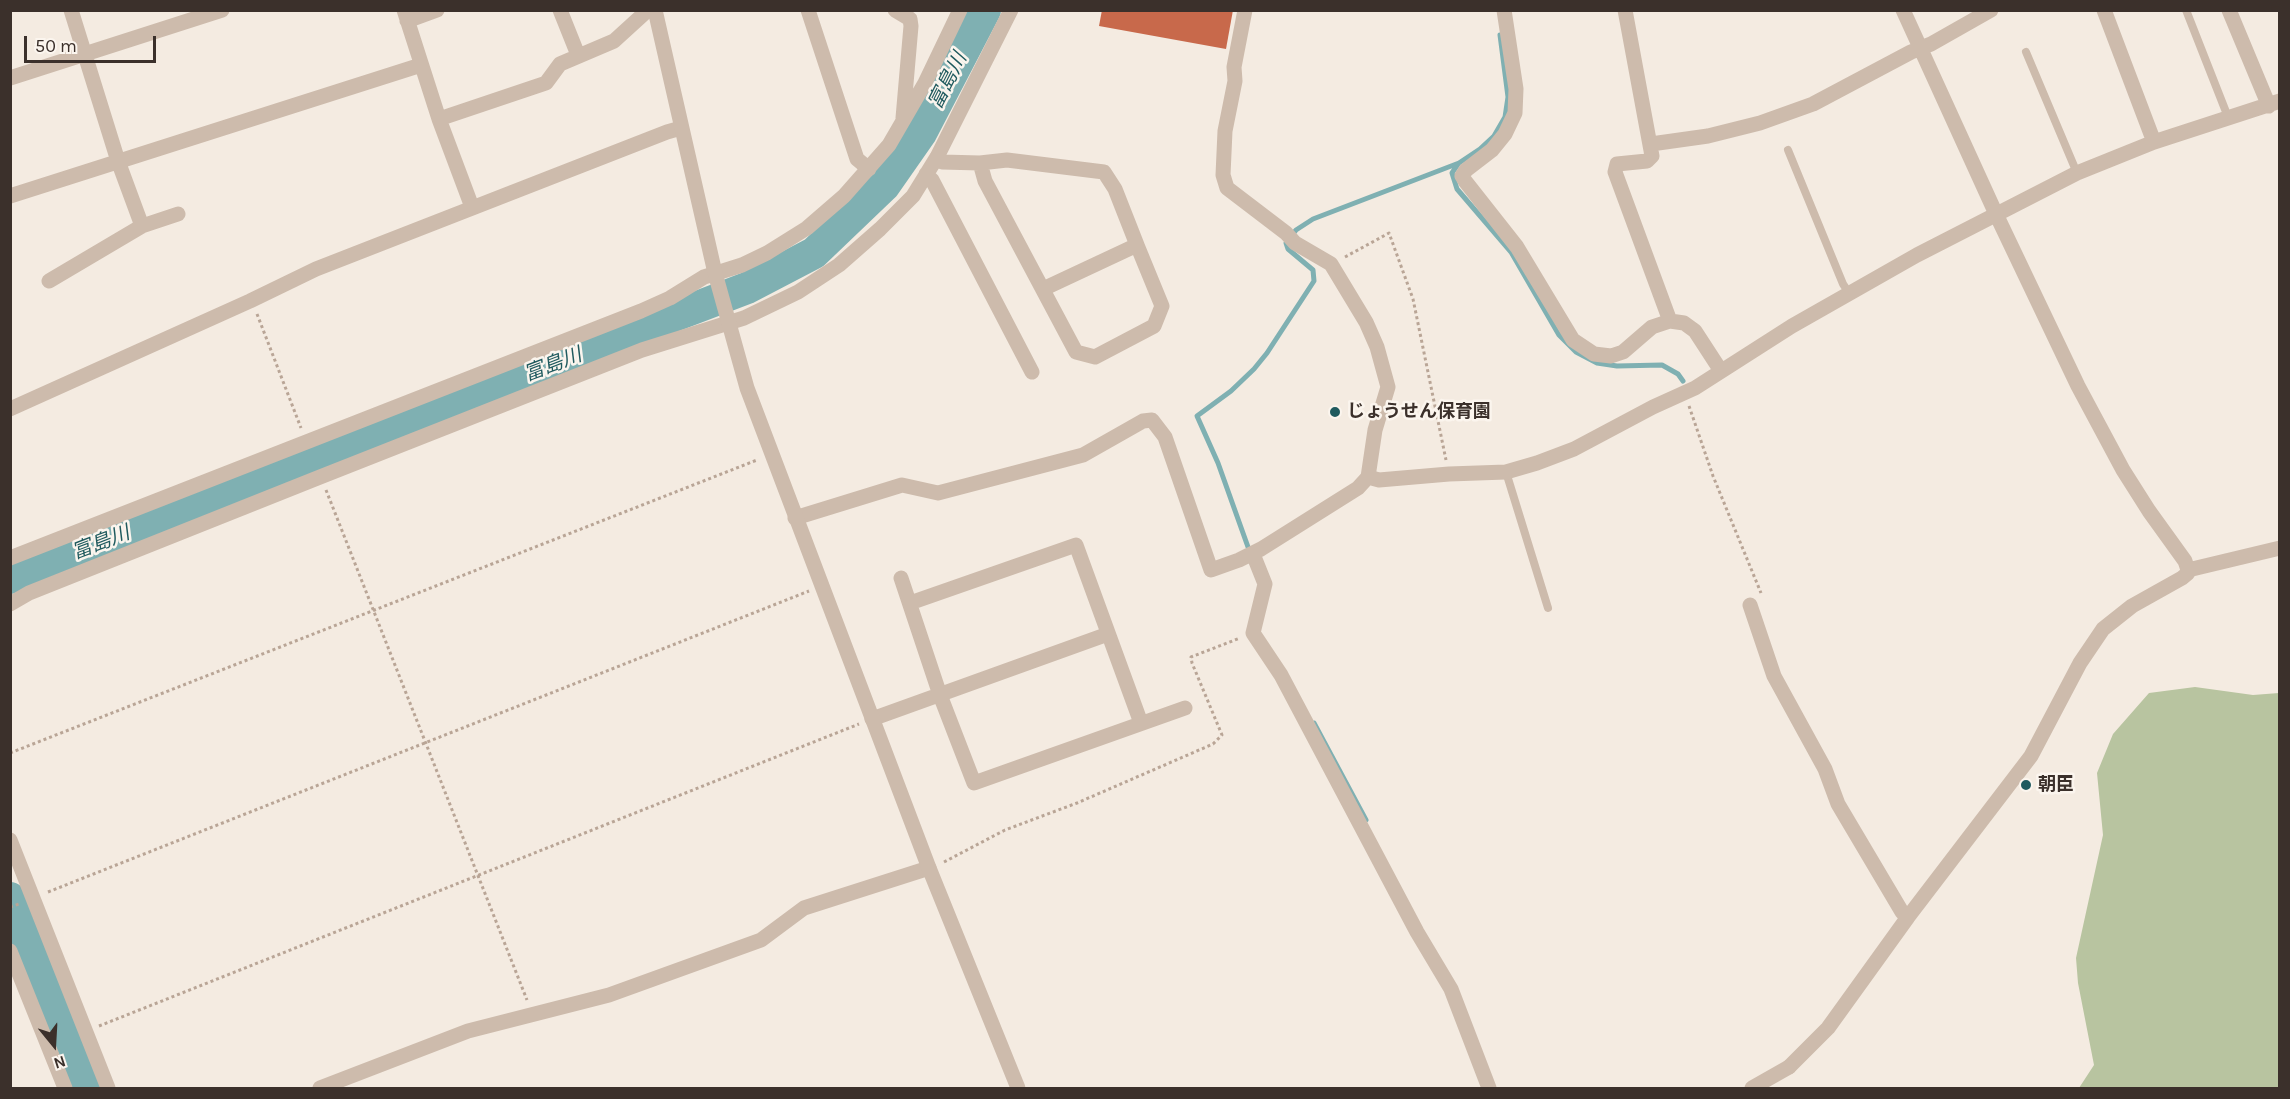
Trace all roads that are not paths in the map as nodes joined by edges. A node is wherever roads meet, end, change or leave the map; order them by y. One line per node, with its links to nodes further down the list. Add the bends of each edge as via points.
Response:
1 (71, 10): 22 (street)
2 (222, 10): 22 (street)
3 (437, 10): 19 (street)
4 (560, 10): 23 (street)
5 (648, 10): 23 (street, via 614,41)
6 (655, 10): 30 (street)
7 (808, 10): 37 (street, via 857,159)
8 (895, 10): 29 (street, via 910,19 911,26)
9 (960, 10): 29 (street)
10 (1011, 10): 34 (street)
11 (1245, 10): 56 (street, via 1225,131 1223,175 1227,188 1302,248 1331,264 1374,339 1388,387 1375,430)
12 (1504, 10): 51 (street, via 1516,89 1515,113 1492,150 1462,176 1517,247 1573,340 1594,354 1611,356 1623,352 1652,327)
13 (1625, 10): 32 (street)
14 (1903, 10): 20 (street)
15 (2104, 10): 31 (street)
16 (2186, 10): 27 (lane)
17 (2229, 10): 26 (street)
18 (1984, 12): 20 (street)
19 (405, 16): 24 (street)
20 (1921, 49): 32 (street, via 1813,104 1760,123); 43 (street)
21 (2026, 52): 38 (lane)
22 (84, 54): 25 (street); 35 (street)
23 (578, 55): 28 (street, via 560,64 546,83)
24 (421, 65): 28 (street); 35 (street)
25 (10, 78)
26 (2274, 104): 27 (street)
27 (2228, 117): 31 (street)
28 (439, 119): 41 (street)
29 (904, 121): 37 (street)
30 (681, 128): 41 (street); 46 (street)
31 (2154, 142): 38 (street)
32 (1651, 144): 51 (street, via 1652,156 1647,161 1617,165 1615,172)
33 (1788, 150): 49 (lane)
34 (937, 157): 36 (street, via 942,162); 39 (street)
35 (118, 161): 40 (street); 44 (street)
36 (980, 163): 45 (street, via 1007,160 1104,172 1115,189); 48 (street, via 984,181)
37 (869, 169): 46 (street, via 807,228)
38 (2078, 172): 43 (street)
39 (926, 174): 50 (street, via 913,196 880,230 838,264 798,292); 53 (street)
40 (10, 196)
41 (472, 207): 54 (street, via 316,269)
42 (178, 214): 44 (street)
43 (1996, 214): 49 (street); 61 (street, via 2100,428)
44 (142, 226): 47 (street)
45 (1137, 245): 48 (street); 48 (street, via 1162,306 1154,326 1095,357 1076,352)
46 (716, 278): 50 (street); 60 (street, via 641,311)
47 (49, 281)
48 (1043, 289)
49 (1849, 293): 52 (street)
50 (727, 320): 57 (street, via 747,388); 64 (street, via 320,477)
51 (1670, 321): 52 (street, via 1684,323 1695,331)
52 (1721, 371): 55 (street, via 1574,449)
53 (1032, 372)
54 (10, 409)
55 (1506, 472): 56 (street, via 1379,480); 66 (lane)
56 (1368, 477): 59 (street, via 1358,488)
57 (795, 518): 59 (street, via 902,485 938,494 1083,455 1143,421 1152,420 1165,437 1211,570); 70 (street)
58 (2280, 548): 61 (street)
59 (1253, 554): 80 (street, via 1265,584 1253,633 1287,686 1451,989)
60 (10, 558)
61 (2188, 570): 74 (street, via 2182,578 2132,606 2103,629 2080,663 2031,756)
62 (901, 578): 63 (street)
63 (910, 603): 67 (street, via 1076,545); 68 (street)
64 (10, 604)
65 (1750, 605): 74 (street, via 1774,676 1825,769 1838,804)
66 (1548, 608)
67 (1108, 634): 68 (street); 71 (street)
68 (940, 695): 70 (street); 71 (street, via 974,783)
69 (1185, 708): 71 (street)
70 (872, 719): 73 (street)
71 (1141, 723)
72 (10, 840): 77 (street, via 27,901)
73 (929, 868): 78 (street, via 804,908 761,940 609,995 468,1031); 79 (street)
74 (1908, 917): 81 (street, via 1828,1028 1789,1067)
75 (10, 951): 76 (street)
76 (64, 1089)
77 (108, 1089)
78 (320, 1089)
79 (1018, 1089)
80 (1489, 1089)
81 (1752, 1089)

